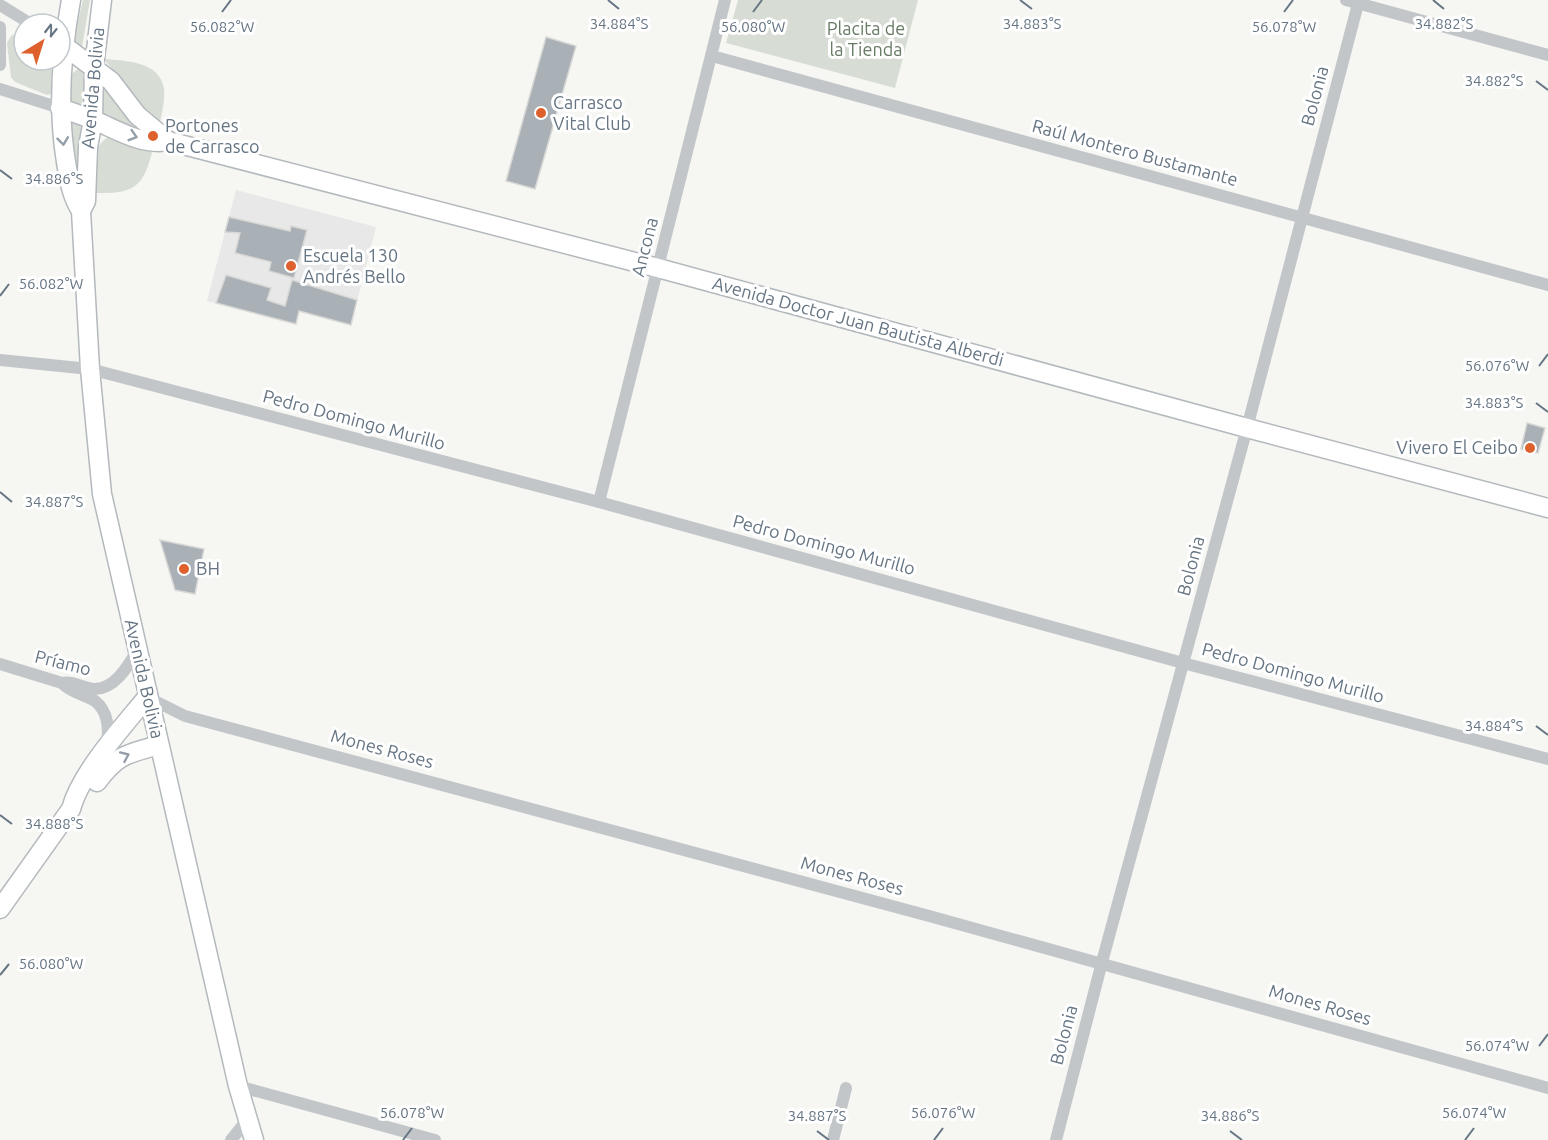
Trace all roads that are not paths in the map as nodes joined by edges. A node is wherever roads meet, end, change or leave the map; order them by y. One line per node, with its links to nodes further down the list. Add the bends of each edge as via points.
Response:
1 (102, 0): 9 (street, Avenida Bolivia)
2 (725, 0): 7 (street, Ancona)
3 (1354, 1): 6 (street); 16 (street, Bolonia)
4 (0, 27): 8 (street)
5 (72, 52): 9 (street, Avenida Doctor Juan Bautista Alberdi)
6 (1548, 55)
7 (712, 56): 16 (street, Raúl Montero Bustamante); 17 (street, Ancona)
8 (0, 65)
9 (94, 67): 13 (street, Avenida Bolivia); 14 (street, Avenida Doctor Juan Bautista Alberdi, via 111,81 137,115)
10 (61, 72): 12 (street, Avenida Bolivia)
11 (0, 88): 12 (street)
12 (60, 108): 13 (street, Avenida Doctor Juan Bautista Alberdi); 15 (street, Avenida Bolivia, one-way to 15, via 72,196)
13 (93, 120): 14 (street, Avenida Doctor Juan Bautista Alberdi, one-way to 14, via 131,136); 15 (street, Avenida Bolivia, via 86,201)
14 (168, 141): 17 (street, Avenida Doctor Juan Bautista Alberdi)
15 (81, 211): 20 (street, Avenida Bolivia)
16 (1301, 217): 18 (street, Raúl Montero Bustamante); 21 (street, Bolonia)
17 (658, 268): 21 (street, Avenida Doctor Juan Bautista Alberdi); 22 (street, Ancona)
18 (1548, 285)
19 (0, 360): 20 (street, Pedro Domingo Murillo)
20 (90, 369): 22 (street, Pedro Domingo Murillo); 24 (street, Avenida Bolivia, via 102,494)
21 (1246, 428): 23 (street, Avenida Doctor Juan Bautista Alberdi); 25 (street, Bolonia)
22 (599, 502): 25 (street, Pedro Domingo Murillo)
23 (1548, 508)
24 (137, 651): 27 (street, Príamo, via 123,674 105,686 95,689 69,681); 28 (street, Avenida Bolivia)
25 (1183, 663): 31 (street, Pedro Domingo Murillo); 34 (street, Bolonia)
26 (0, 664): 27 (street, Príamo)
27 (62, 683): 30 (street, via 102,710 108,727)
28 (147, 697): 29 (street, Avenida Bolivia); 30 (street); 34 (street, Mones Roses, via 185,716)
29 (159, 745): 32 (street, one-way to 29, via 83,801 111,763); 35 (street, Avenida Bolivia)
30 (104, 751): 32 (street, via 75,795)
31 (1548, 759)
32 (71, 809): 33 (street)
33 (0, 909)
34 (1102, 962): 36 (street, Mones Roses); 43 (street, Bolonia)
35 (238, 1086): 38 (street, Avenida Bolivia); 41 (street)
36 (1548, 1088)
37 (846, 1089): 42 (street)
38 (247, 1120): 39 (street); 40 (street, Avenida Bolivia)
39 (231, 1140)
40 (254, 1140)
41 (435, 1140)
42 (833, 1140)
43 (1056, 1140)

